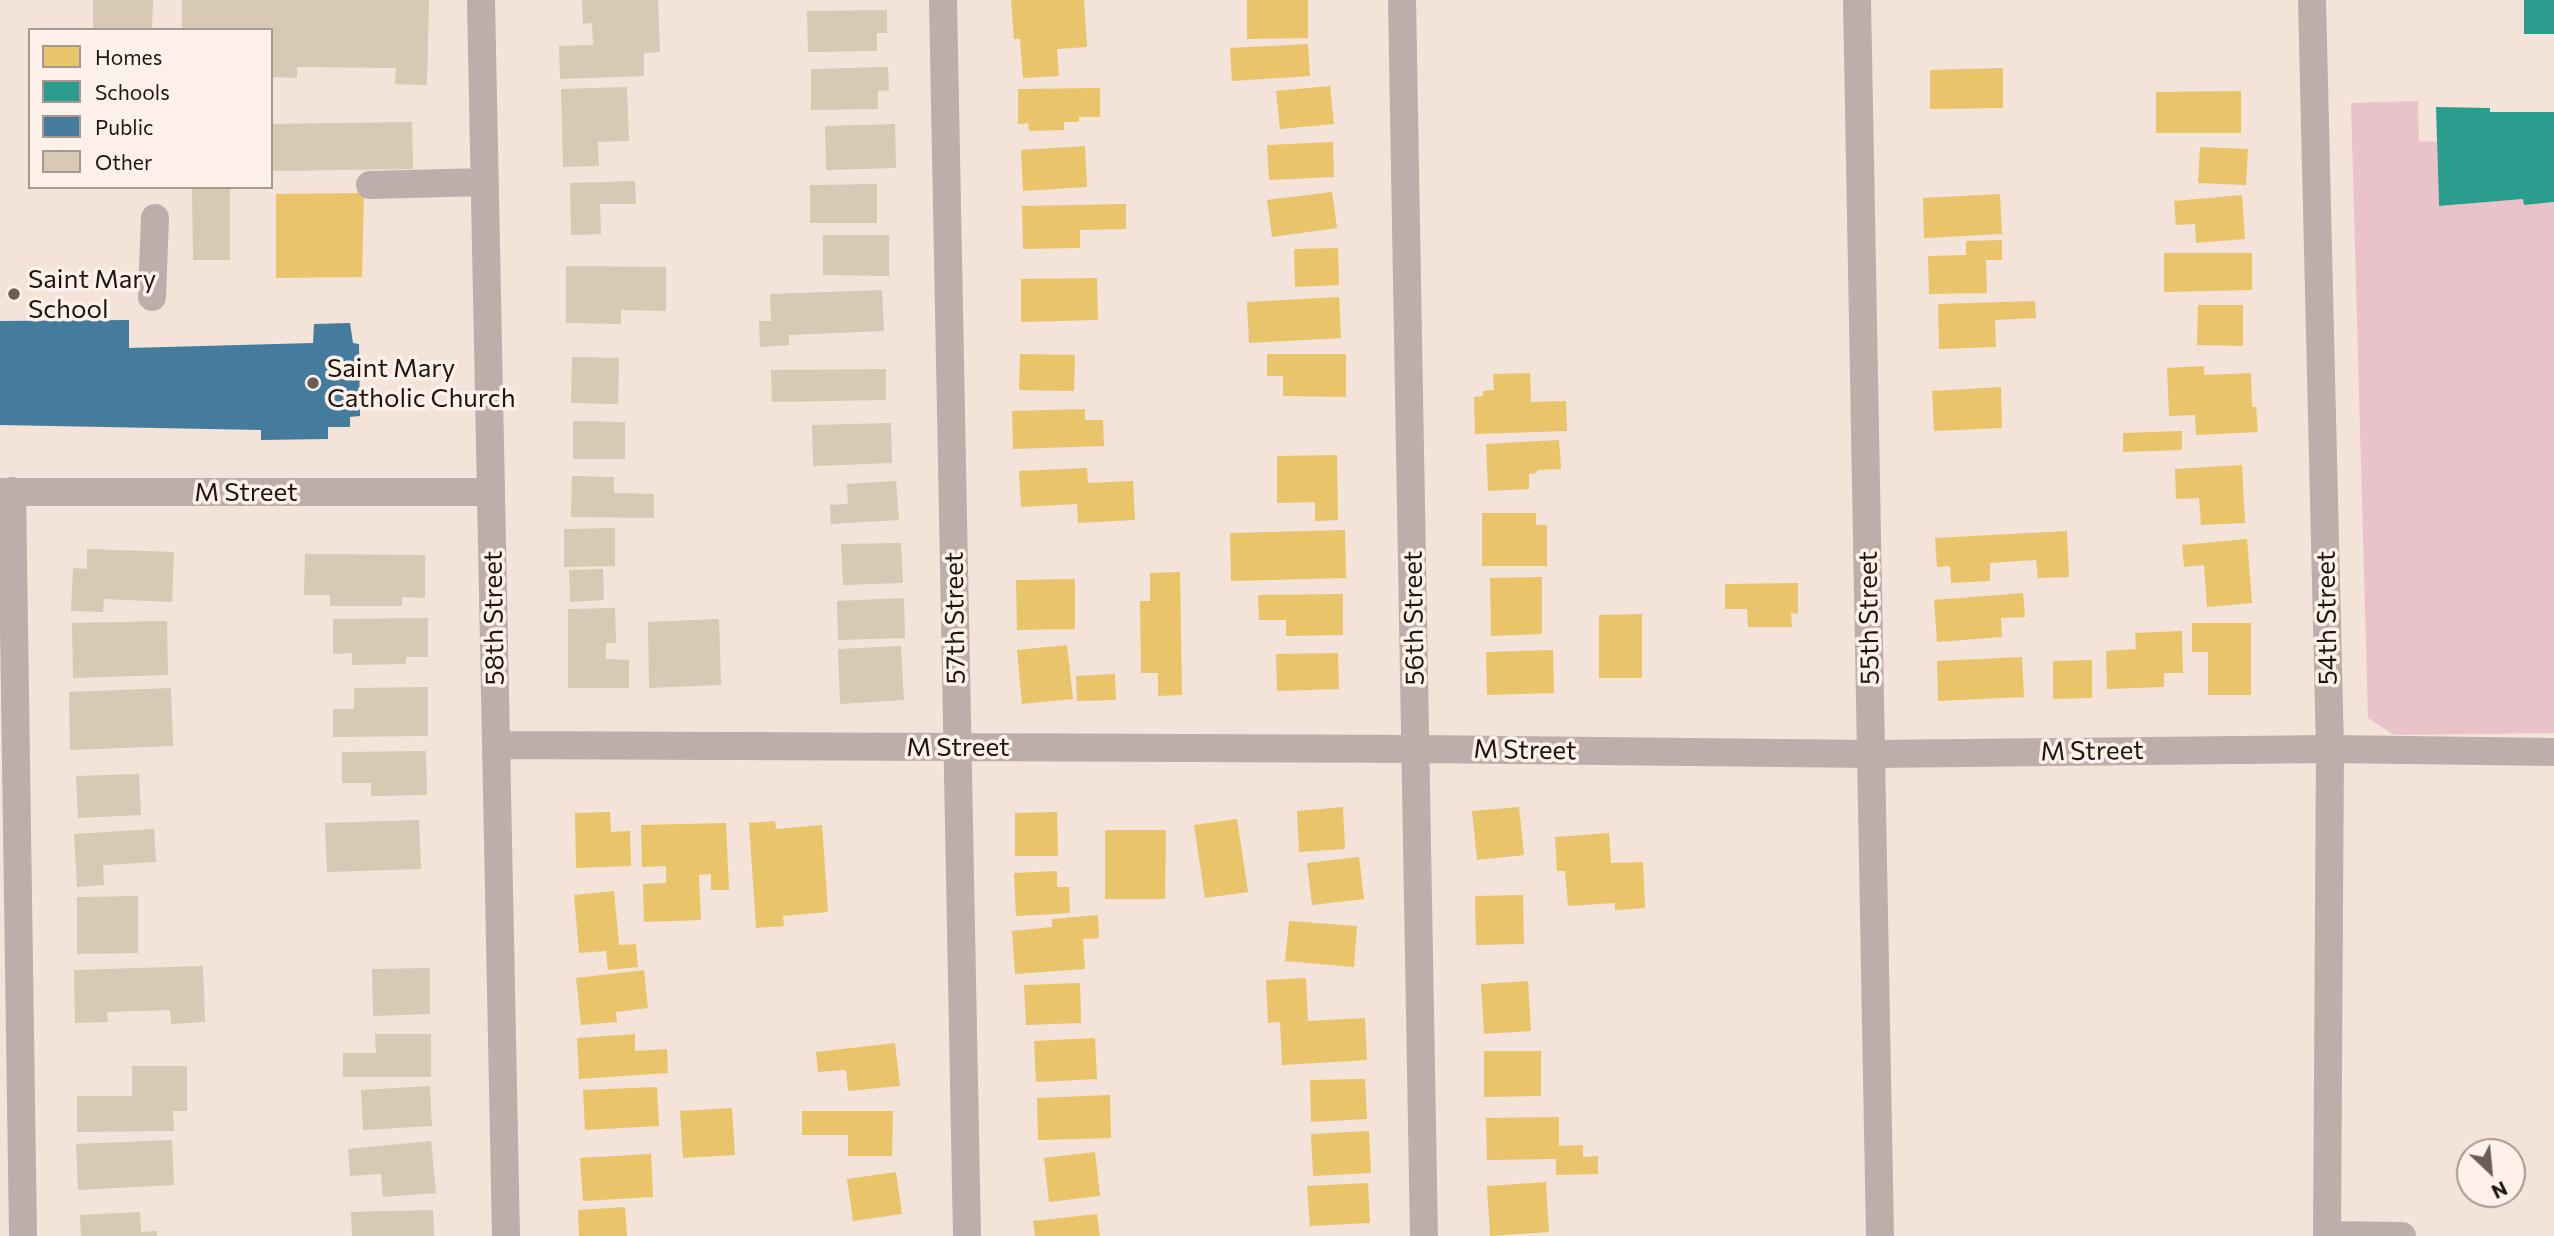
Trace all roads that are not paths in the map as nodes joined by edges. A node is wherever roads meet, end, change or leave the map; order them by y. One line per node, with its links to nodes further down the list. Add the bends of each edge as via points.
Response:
1 (481, 0): 6 (street, 58th Street)
2 (943, 0): 13 (street, 57th Street)
3 (1402, 0): 14 (street, 56th Street)
4 (1857, 0): 17 (street, 55th Street)
5 (2312, 0): 15 (street, 54th Street)
6 (485, 182): 7 (street); 11 (street, 58th Street)
7 (370, 185)
8 (155, 218): 9 (street)
9 (152, 297)
10 (6, 491): 11 (street, M Street); 18 (street)
11 (491, 492): 12 (street, 58th Street)
12 (496, 745): 13 (street, M Street); 19 (street, 58th Street)
13 (958, 747): 14 (street, M Street); 20 (street, 57th Street)
14 (1417, 748): 17 (street, M Street); 21 (street, 56th Street)
15 (2330, 749): 16 (street, M Street); 17 (street, M Street); 23 (street, 54th Street)
16 (2554, 752)
17 (1872, 754): 22 (street, 55th Street)
18 (23, 1236)
19 (506, 1236)
20 (967, 1236)
21 (1424, 1236)
22 (1880, 1236)
23 (2327, 1236): 24 (street)
24 (2402, 1236)

